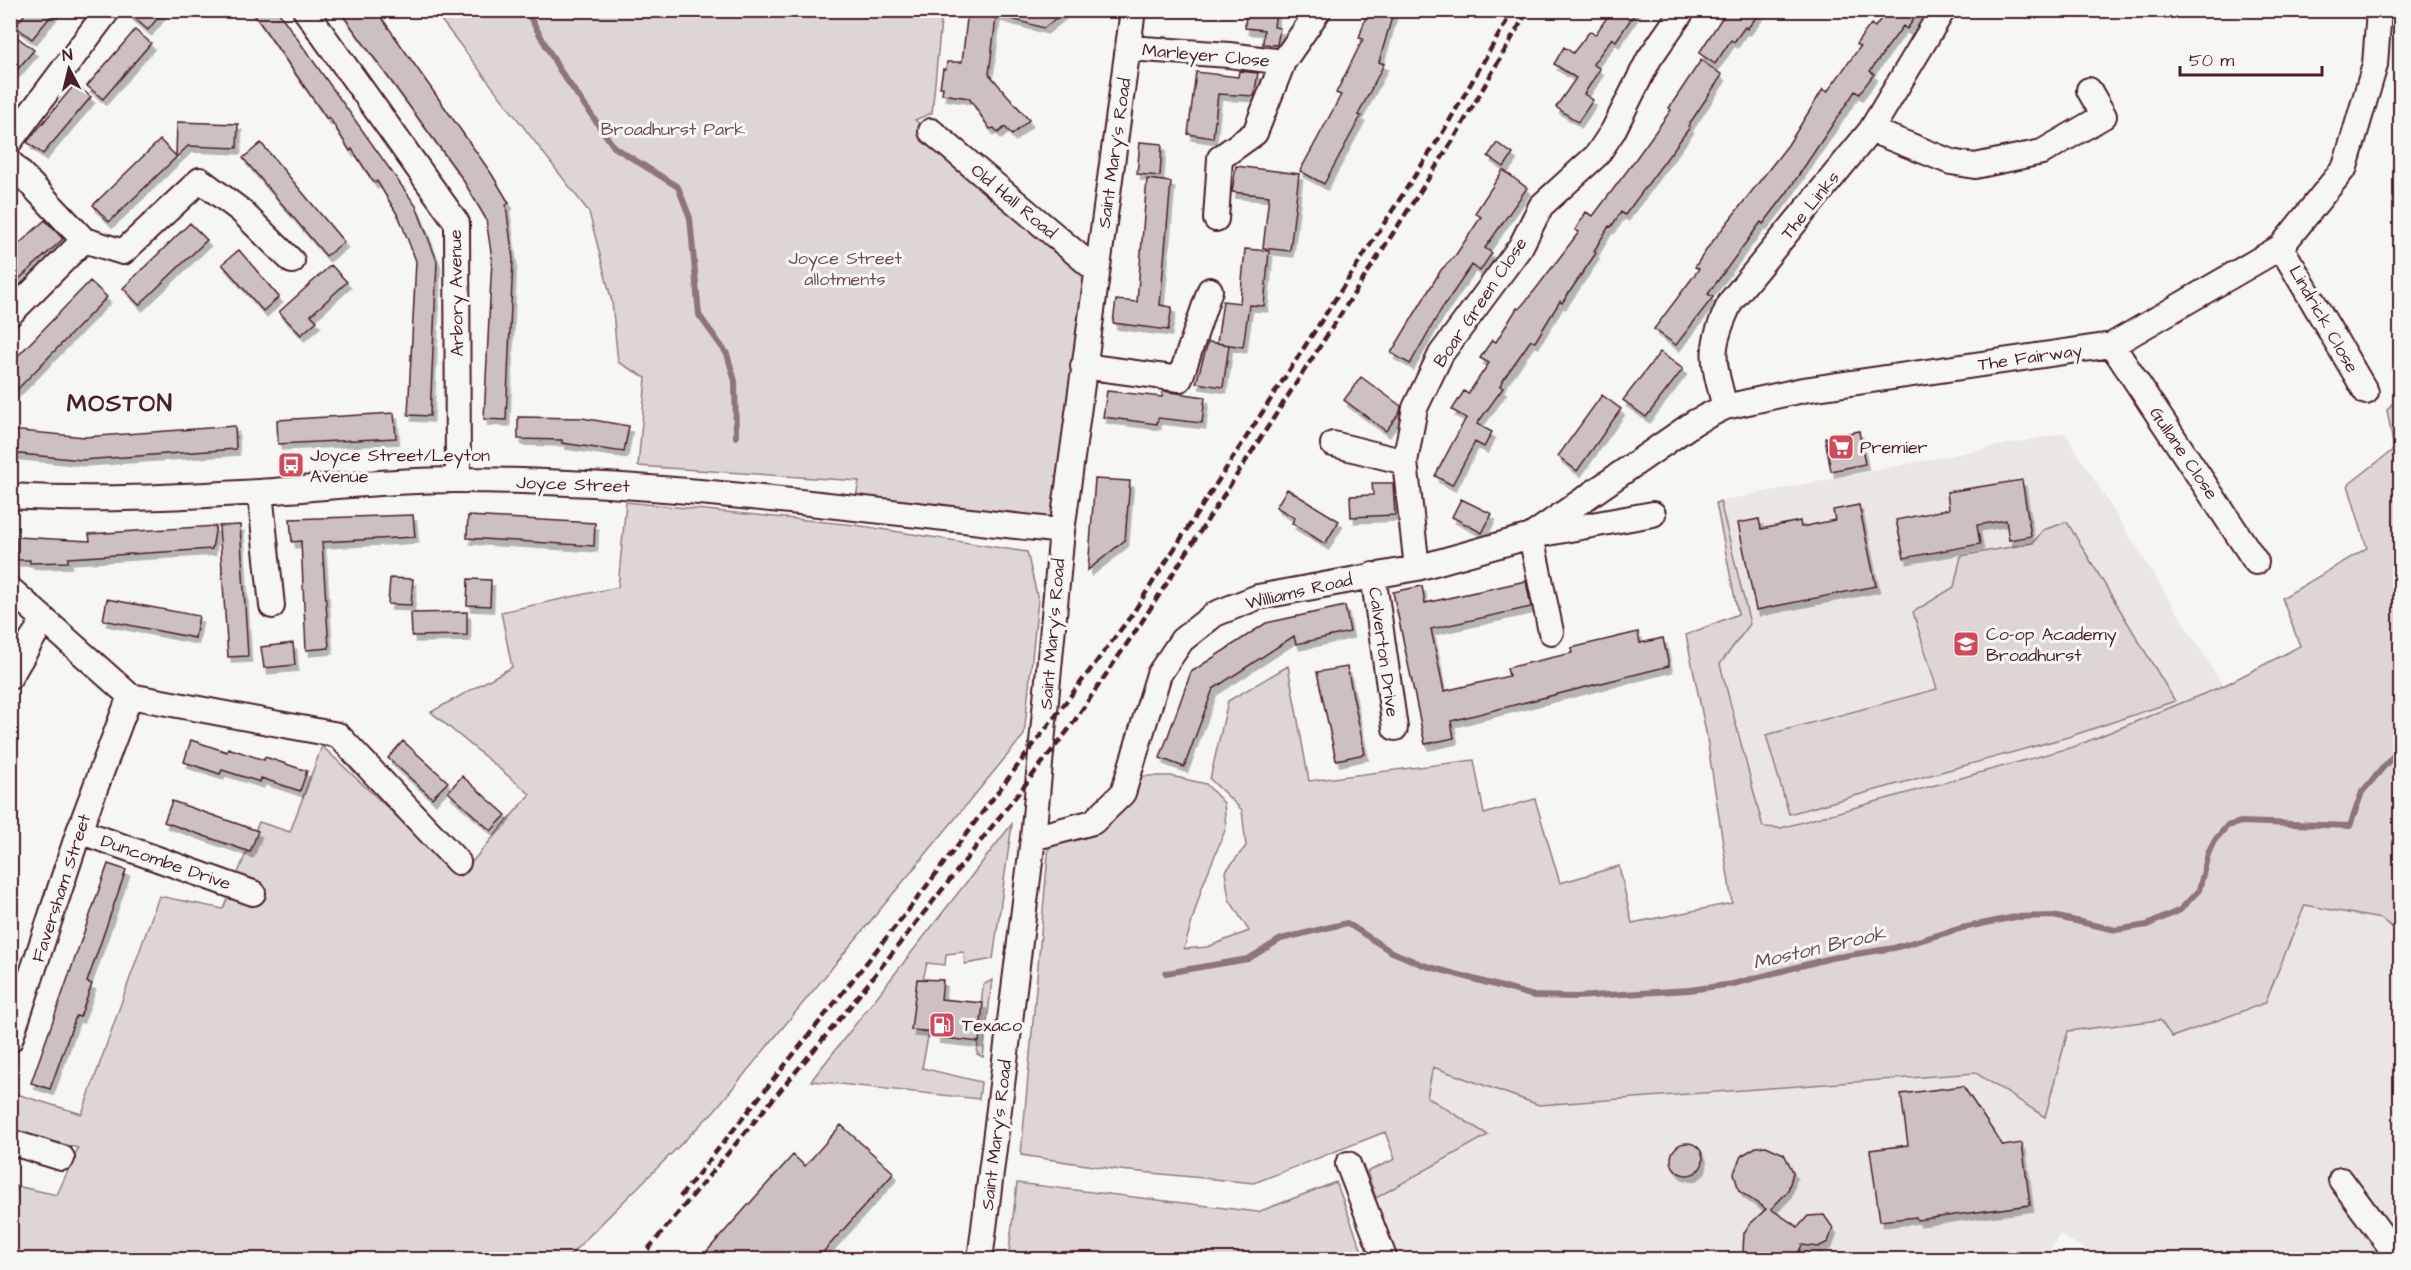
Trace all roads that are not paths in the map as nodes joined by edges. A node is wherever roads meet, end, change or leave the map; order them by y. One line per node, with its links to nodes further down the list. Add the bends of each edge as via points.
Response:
1 (108, 10): 13 (street)
2 (306, 10): 28 (street, Arbory Avenue, via 457,223)
3 (1133, 10): 8 (street, Saint Mary's Road)
4 (1319, 10): 9 (street, Marleyer Close)
5 (1683, 10): 27 (street, Boar Green Close, via 1649,59 1597,155 1541,206 1521,246 1441,354 1415,408)
6 (1943, 10): 11 (street, The Links)
7 (2379, 10): 17 (street, The Fairway, via 2375,64 2345,167)
8 (1129, 48): 9 (street, Marleyer Close); 19 (street, Saint Mary's Road)
9 (1283, 62): 15 (street, Marleyer Close, via 1256,133 1220,158)
10 (2089, 90): 11 (street, via 2104,116 2042,152 1975,166 1951,162)
11 (1871, 130): 25 (street, The Links, via 1731,301 1716,333 1713,364)
12 (931, 131): 19 (street, Old Hall Road)
13 (10, 141)
14 (10, 162): 16 (street)
15 (1216, 219)
16 (84, 240): 18 (street, via 123,252 200,180 240,210); 21 (street)
17 (2282, 247): 22 (street, The Fairway); 24 (street, Lindrick Close)
18 (292, 261)
19 (1097, 271): 23 (street, Saint Mary's Road)
20 (1210, 290): 23 (street, via 1180,379)
21 (10, 314)
22 (2112, 345): 25 (street, The Fairway, via 1803,390); 34 (street, Gullane Close)
23 (1083, 366): 32 (street, Saint Mary's Road)
24 (2366, 392)
25 (1725, 407): 33 (street, The Fairway, via 1695,422)
26 (1333, 444): 27 (street)
27 (1405, 462): 35 (street, Boar Green Close)
28 (458, 480): 29 (street, Joyce Street, via 363,482); 32 (street, Joyce Street, via 627,486)
29 (260, 492): 30 (street, Joyce Street, via 75,500); 38 (street)
30 (10, 496)
31 (1653, 514): 33 (street, Williams Road)
32 (1062, 531): 45 (street, Saint Mary's Road)
33 (1531, 536): 35 (street, Williams Road); 40 (street)
34 (2256, 562)
35 (1417, 568): 36 (street, Williams Road)
36 (1373, 575): 43 (street, Calverton Drive); 45 (street, Williams Road, via 1258,597 1215,614 1182,640 1159,674 1123,793 1093,822)
37 (10, 589): 39 (street)
38 (272, 606)
39 (44, 619): 41 (street); 42 (street)
40 (1551, 632)
41 (10, 677)
42 (130, 696): 44 (street, Faversham Street); 46 (street, via 338,735)
43 (1395, 728)
44 (79, 831): 47 (street, Duncombe Drive); 48 (street, Faversham Street)
45 (1033, 838): 53 (street, Saint Mary's Road)
46 (458, 862)
47 (253, 893)
48 (10, 1040)
49 (10, 1142): 50 (street)
50 (62, 1158)
51 (1348, 1164): 54 (street)
52 (2341, 1180): 55 (street)
53 (980, 1260)
54 (1385, 1260)
55 (2400, 1260)

